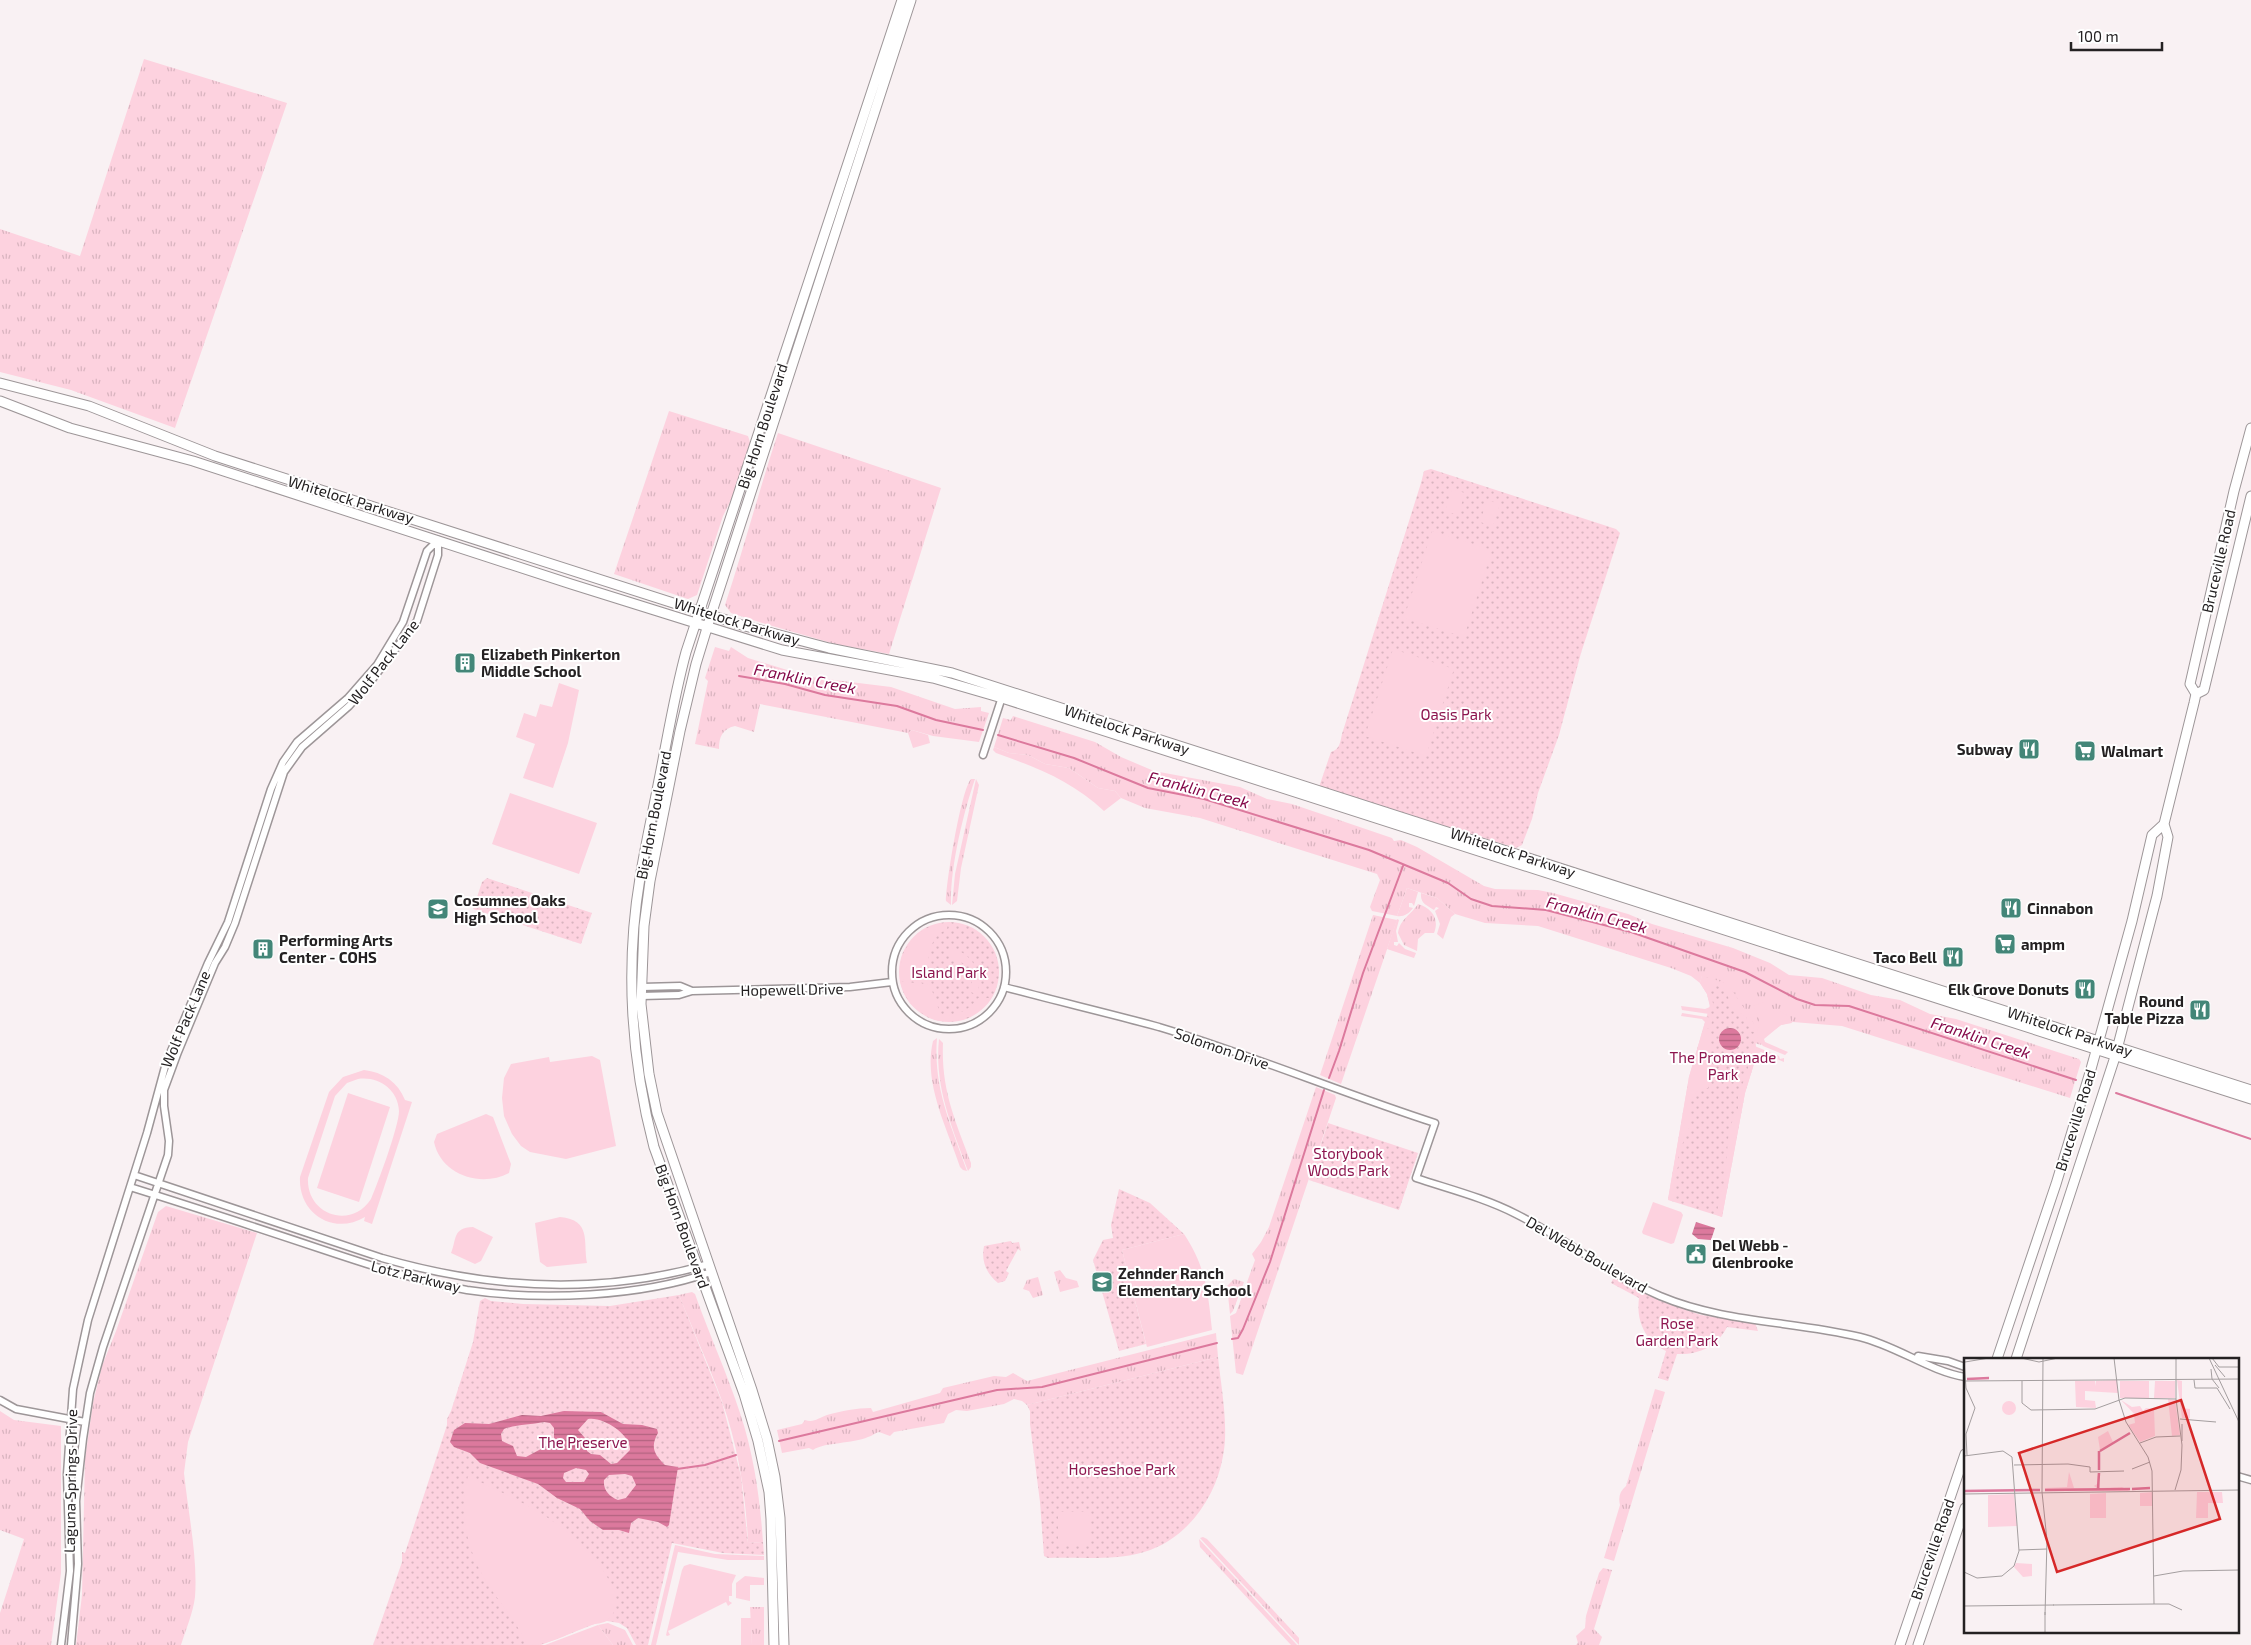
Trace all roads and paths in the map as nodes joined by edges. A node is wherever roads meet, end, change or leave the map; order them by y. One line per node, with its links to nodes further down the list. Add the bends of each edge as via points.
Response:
1 (902, 0): 10 (main road, Big Horn Boulevard)
2 (910, 0): 11 (main road, Big Horn Boulevard)
3 (0, 383): 7 (main road, Whitelock Parkway, via 89,406 215,456)
4 (0, 401): 8 (main road, Whitelock Parkway, via 70,428 193,460)
5 (2251, 428): 15 (main road, Bruceville Road, via 2190,684)
6 (2251, 496): 15 (main road, Bruceville Road, via 2204,690)
7 (403, 515): 8 (main road, via 428,529); 9 (main road, Whitelock Parkway)
8 (438, 540): 9 (main road, via 456,538 494,550); 12 (main road, Whitelock Parkway); 31 (street, Wolf Pack Lane, via 428,551 403,622 377,665 337,708 297,742 280,768 226,926 166,1063); 33 (street, Wolf Pack Lane, via 438,554 417,621 368,685 302,746 281,779 235,923 215,963 164,1090 169,1146)
9 (522, 554): 10 (main road, Whitelock Parkway)
10 (700, 611): 11 (main road, Whitelock Parkway); 12 (main road, Big Horn Boulevard)
11 (711, 615): 13 (main road, Big Horn Boulevard); 14 (main road, Whitelock Parkway, via 829,648 952,673)
12 (696, 623): 13 (main road, Whitelock Parkway); 37 (main road, Big Horn Boulevard, via 677,691 640,878 634,927 632,1006 646,1116 654,1147)
13 (707, 627): 14 (main road, Whitelock Parkway, via 782,650); 23 (main road, Big Horn Boulevard, via 681,724 650,881 644,926)
14 (1003, 694): 16 (street); 18 (main road, Whitelock Parkway); 19 (main road, Whitelock Parkway)
15 (2196, 694): 17 (main road, Bruceville Road)
16 (983, 755)
17 (2164, 824): 25 (main road, Bruceville Road, via 2152,835 2132,921); 26 (main road, Bruceville Road, via 2168,837 2157,896)
18 (1643, 894): 19 (street); 21 (main road, Whitelock Parkway)
19 (1639, 903): 24 (main road, Whitelock Parkway)
20 (892, 982): 22 (street, via 912,1016 934,1028 948,1030 983,1019 999,1000); 22 (street, via 893,959 905,936 921,922 951,914 979,923 998,942 1006,964); 23 (street, Hopewell Drive, via 850,988 692,991 679,995)
21 (1928, 985): 24 (street); 25 (main road, Whitelock Parkway)
22 (1004, 987): 32 (street, Solomon Drive, via 1160,1028 1435,1123)
23 (642, 991): 36 (main road, Big Horn Boulevard, via 646,1057 657,1113)
24 (1926, 996): 27 (main road, Whitelock Parkway)
25 (2098, 1039): 26 (main road, Whitelock Parkway); 27 (main road, Bruceville Road)
26 (2118, 1046): 28 (main road, Bruceville Road); 29 (main road, Whitelock Parkway)
27 (2096, 1051): 28 (main road, Whitelock Parkway); 39 (main road, Bruceville Road, via 2056,1184)
28 (2115, 1057): 30 (main road, Whitelock Parkway); 40 (main road, Bruceville Road)
29 (2251, 1090)
30 (2251, 1100)
31 (134, 1175): 33 (street, Lotz Parkway); 34 (street, Laguna Springs Drive)
32 (1416, 1178): 38 (street, Del Webb Boulevard, via 1514,1213 1613,1272 1683,1305 1719,1314 1853,1335)
33 (158, 1183): 35 (street, Laguna Springs Drive); 37 (street, Lotz Parkway, via 382,1258 477,1280 569,1285)
34 (130, 1187): 35 (street, Lotz Parkway); 44 (street, Laguna Springs Drive, via 86,1327)
35 (154, 1194): 37 (street, Lotz Parkway, via 380,1268 469,1290 524,1294 607,1293 637,1290); 45 (street, Laguna Springs Drive, via 98,1361)
36 (710, 1268): 37 (street, Lotz Parkway); 53 (main road, Big Horn Boulevard, via 760,1413 775,1477 783,1563)
37 (700, 1272): 52 (main road, Big Horn Boulevard, via 751,1416 769,1492)
38 (1905, 1352): 41 (street, Del Webb Boulevard); 42 (street, Del Webb Boulevard, via 1945,1373)
39 (1997, 1358)
40 (2016, 1358)
41 (1964, 1367)
42 (1964, 1377)
43 (0, 1400): 44 (street, via 16,1408)
44 (70, 1419): 45 (street); 50 (street, Laguna Springs Drive, via 67,1474 70,1570)
45 (85, 1422): 51 (street, Laguna Springs Drive, via 76,1501 78,1564)
46 (1964, 1457): 54 (main road, Bruceville Road)
47 (2238, 1476): 48 (street)
48 (2251, 1480)
49 (1964, 1511): 55 (main road, Bruceville Road)
50 (61, 1645)
51 (71, 1645)
52 (774, 1645)
53 (784, 1645)
54 (1900, 1645)
55 (1918, 1645)

